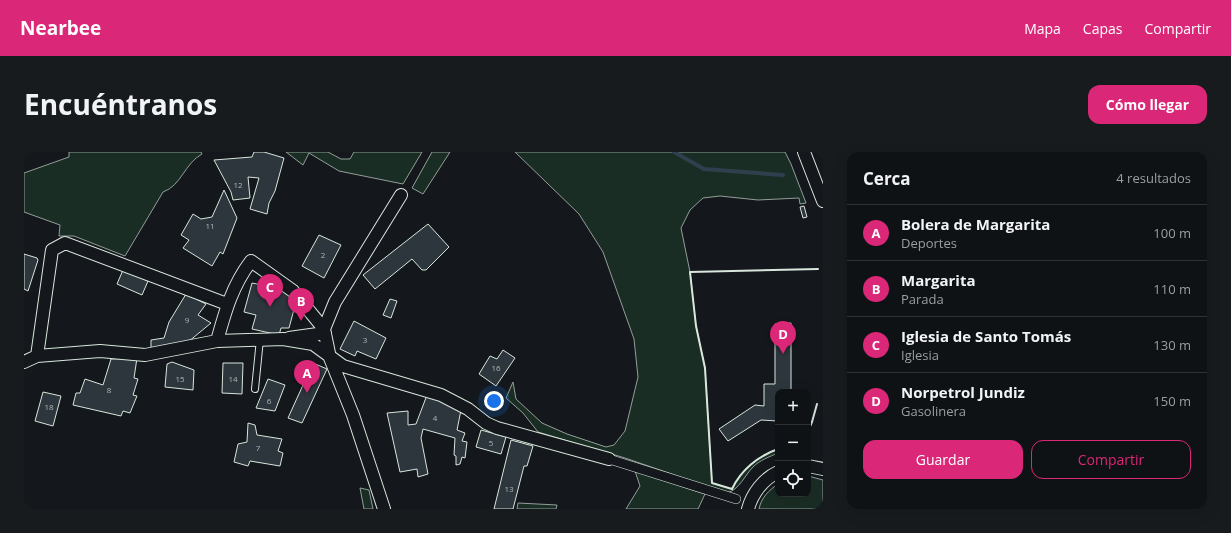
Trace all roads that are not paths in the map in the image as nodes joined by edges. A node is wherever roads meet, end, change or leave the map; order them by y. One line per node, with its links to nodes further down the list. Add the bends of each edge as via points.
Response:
1 (804, 152): 3 (street)
2 (402, 195): 5 (street, via 334,302)
3 (823, 201)
4 (227, 304): 5 (street, via 239,277 250,261 293,291); 8 (street); 9 (street, via 65,243 52,250)
5 (325, 331): 7 (street); 10 (street)
6 (260, 339): 7 (street); 8 (street); 12 (lane)
7 (284, 339): 10 (street, via 313,344)
8 (217, 341): 9 (street, via 145,355 100,351)
9 (37, 356): 11 (street)
10 (330, 358): 13 (street, via 343,366 441,395 497,428); 18 (street, via 353,414)
11 (24, 362)
12 (255, 389)
13 (609, 458): 17 (street)
14 (811, 467): 15 (street)
15 (823, 469)
16 (775, 474): 19 (street, via 759,486)
17 (736, 499)
18 (384, 509)
19 (748, 509)

